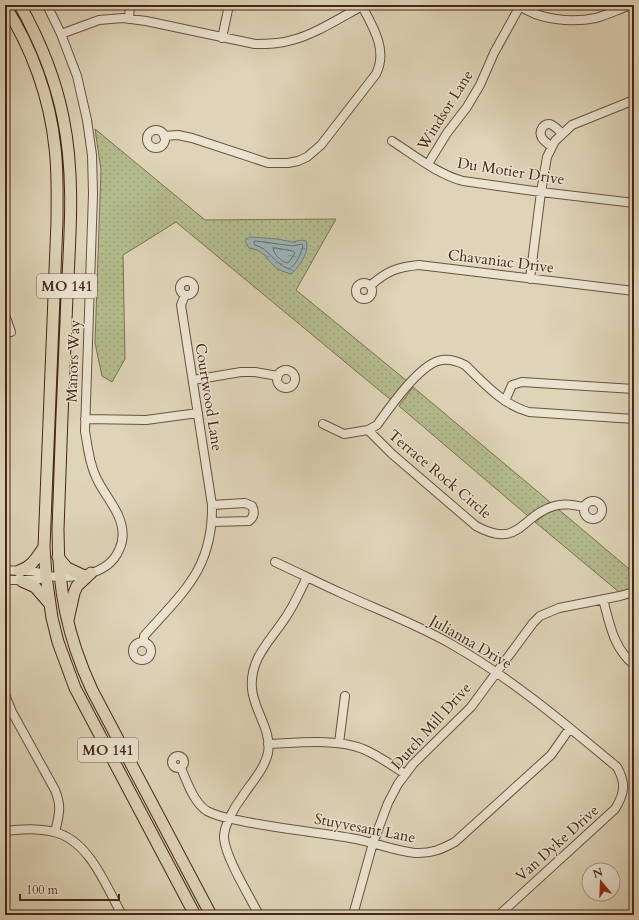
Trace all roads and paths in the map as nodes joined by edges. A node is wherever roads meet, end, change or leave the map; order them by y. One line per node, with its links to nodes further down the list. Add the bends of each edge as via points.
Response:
1 (20, 5): 42 (highway, MO 141, via 42,48 56,88 70,165)
2 (47, 5): 13 (street, Manors Way)
3 (130, 5): 11 (street)
4 (229, 5): 14 (street)
5 (630, 5): 9 (street)
6 (5, 6): 12 (highway, MO 141)
7 (363, 6): 14 (street, via 306,36 290,41 255,44); 17 (street, via 378,38 380,66 321,145 306,157 288,163 268,162 192,138)
8 (519, 6): 9 (street, via 543,17 568,20 597,18); 20 (street, Windsor Lane, via 480,85)
9 (614, 8)
10 (5, 14): 12 (highway)
11 (129, 19): 13 (street, via 99,20); 14 (street)
12 (20, 33): 41 (highway, MO 141, via 39,77 46,101 57,172)
13 (61, 34): 34 (street, Manors Way, via 77,76 92,155 93,194)
14 (222, 38)
15 (634, 100): 16 (street, via 572,125)
16 (562, 133): 19 (street); 19 (street, via 552,125 546,124 542,127 542,139)
17 (164, 136)
18 (392, 141): 20 (street, Du Motier Drive)
19 (552, 147): 21 (street, via 547,157)
20 (428, 164): 21 (street, Du Motier Drive, via 454,179)
21 (541, 192): 22 (street, Du Motier Drive); 23 (street)
22 (634, 203)
23 (530, 279): 24 (street, Chavaniac Drive, via 419,265 391,270); 25 (street, Chavaniac Drive)
24 (370, 286)
25 (634, 291)
26 (184, 295): 30 (street, Courtwood Lane, via 181,305)
27 (5, 315): 28 (street)
28 (11, 332)
29 (278, 376): 30 (street, via 241,372)
30 (193, 380): 33 (street, Courtwood Lane)
31 (634, 389): 32 (street, via 522,382 512,385)
32 (505, 401): 35 (street, via 529,412); 37 (street, via 465,365 453,360 439,360 418,374 377,425)
33 (198, 413): 34 (street, via 146,420); 38 (street, Courtwood Lane)
34 (85, 419): 45 (street, Manors Way, via 91,465 123,528 119,552 113,560 107,566)
35 (634, 419)
36 (323, 424): 37 (street, via 344,434)
37 (368, 430): 39 (street, Terrace Rock Circle, via 392,454 482,530 507,534 554,506 571,504)
38 (212, 505): 40 (street, Courtwood Lane); 40 (street, via 245,503 252,506 254,512 249,521)
39 (584, 507)
40 (212, 522): 55 (street, Courtwood Lane, via 197,572 144,636)
41 (44, 547): 46 (highway); 47 (highway, MO 141)
42 (58, 557): 45 (highway, via 67,568); 48 (highway, MO 141)
43 (275, 562): 49 (street, Julianna Drive)
44 (5, 570): 46 (street)
45 (86, 574): 48 (street, Manors Way); 54 (highway, via 74,593)
46 (21, 576): 47 (street, Manors Way, via 37,572); 50 (street); 53 (highway)
47 (46, 576): 48 (street, Manors Way); 53 (highway, MO 141)
48 (59, 576): 54 (highway, MO 141)
49 (307, 577): 57 (street, Julianna Drive, via 450,643); 62 (street, via 290,611 260,651 251,675 255,704 266,728)
50 (5, 580)
51 (634, 592): 52 (street, Dutch Mill Drive)
52 (603, 599): 56 (street, via 616,643); 57 (street, Dutch Mill Drive, via 559,608 540,616)
53 (49, 603): 71 (highway, MO 141, via 58,642 75,688)
54 (67, 625): 72 (highway, MO 141, via 81,668)
55 (144, 642)
56 (634, 665)
57 (497, 671): 60 (street, Julianna Drive); 64 (street, Dutch Mill Drive, via 468,710)
58 (5, 695): 68 (street, via 60,801)
59 (345, 696): 61 (street)
60 (570, 728): 65 (street, Julianna Drive, via 616,767); 69 (street, Stuyvesant Lane, via 551,755 455,842 427,853 414,853)
61 (340, 743): 62 (street); 64 (street, via 362,748)
62 (268, 744): 66 (street, via 268,753 259,774)
63 (181, 768): 66 (street, Stuyvesant Lane, via 203,808)
64 (405, 774): 69 (street, Dutch Mill Drive, via 388,803)
65 (624, 785): 75 (street, Van Dyke Drive, via 622,797 615,809)
66 (229, 819): 69 (street, Stuyvesant Lane); 73 (street, via 224,837 228,856)
67 (5, 831): 68 (street, via 36,829)
68 (55, 832): 70 (street, via 79,846 93,862)
69 (373, 843): 74 (street, Dutch Mill Drive)
70 (122, 915)
71 (195, 915)
72 (211, 915)
73 (259, 915)
74 (353, 915)
75 (500, 915)

